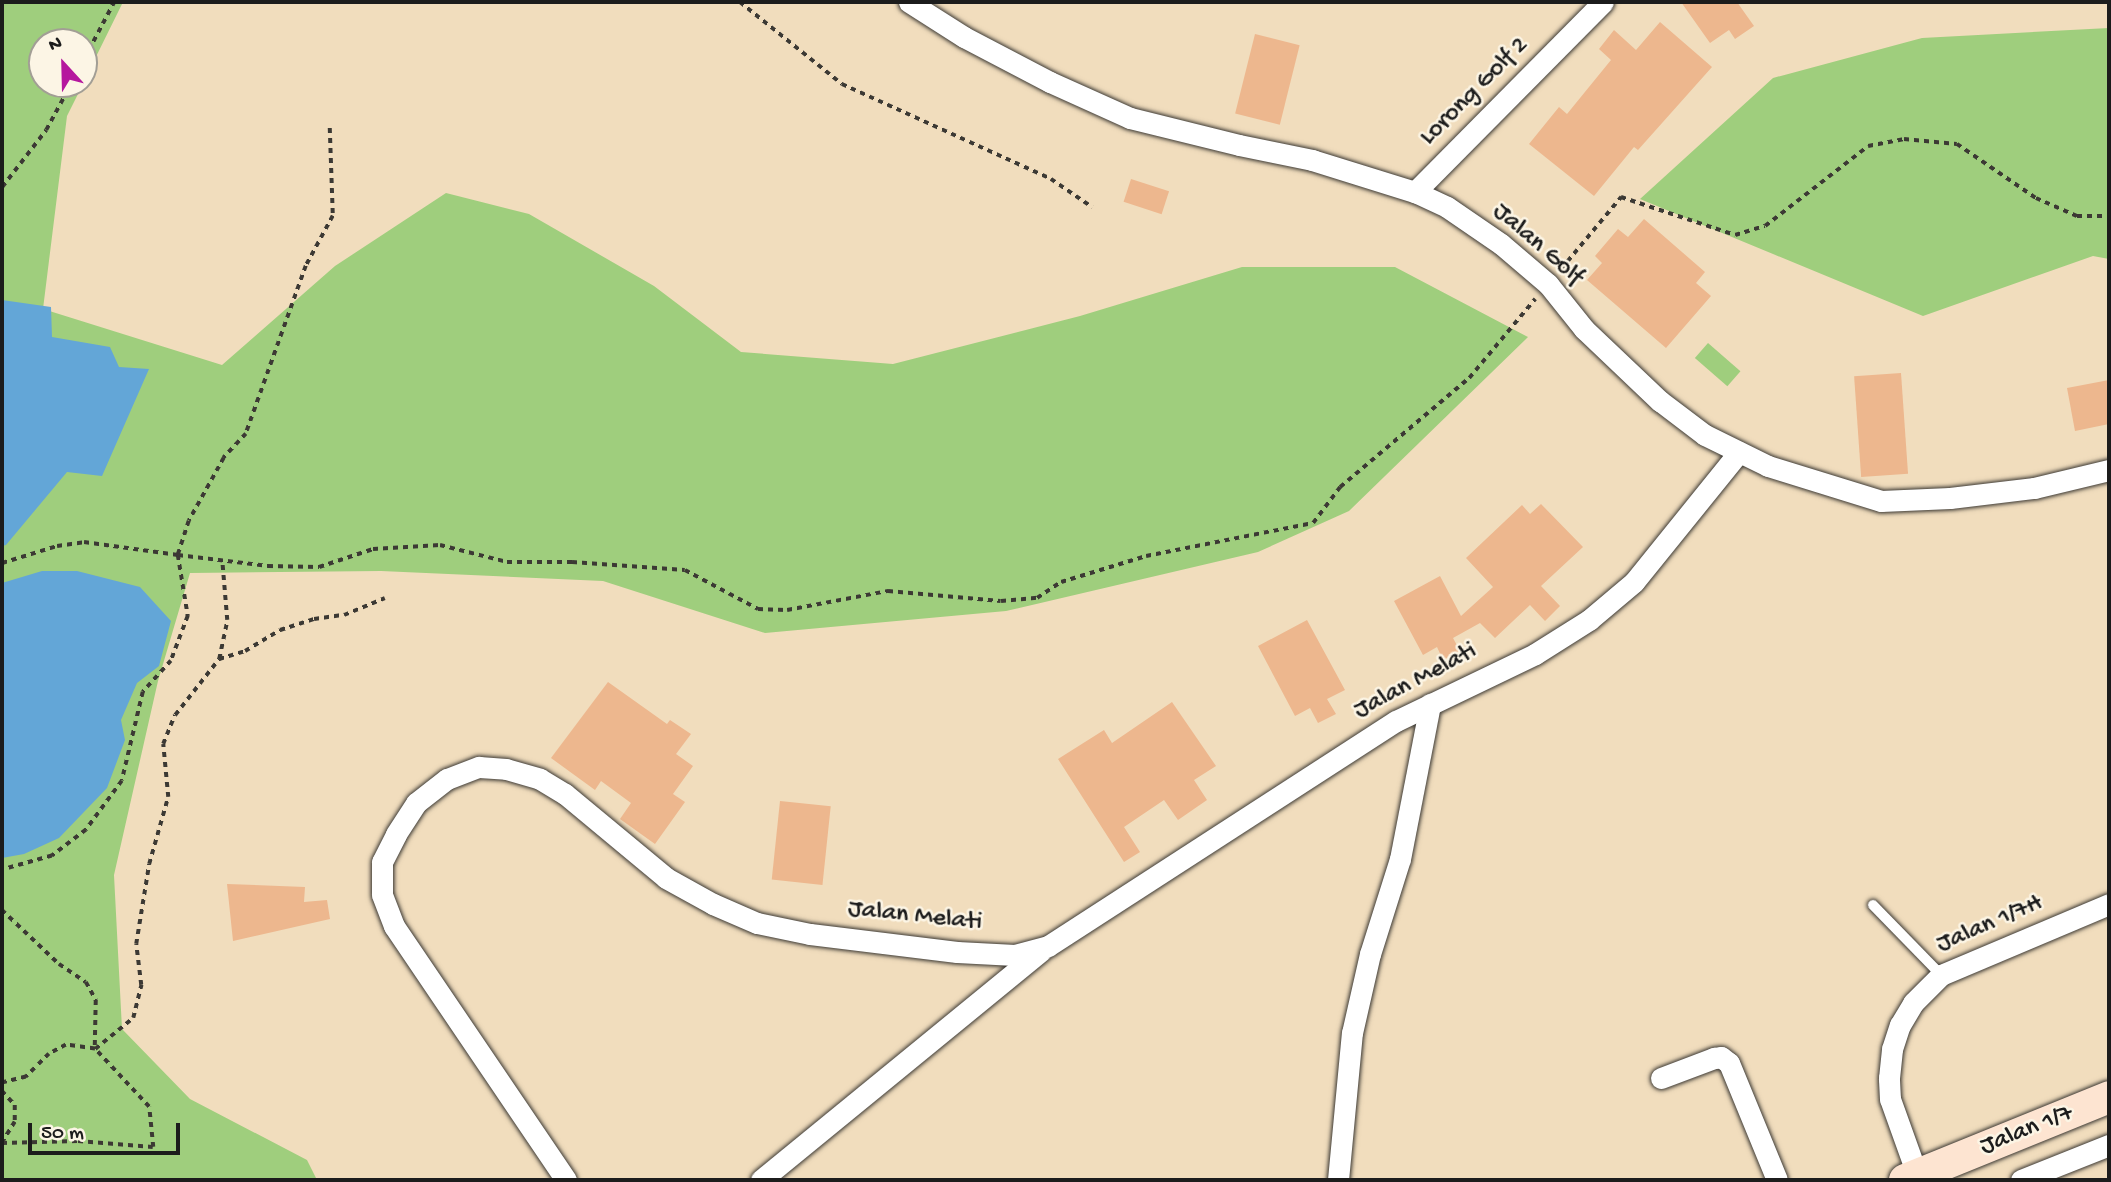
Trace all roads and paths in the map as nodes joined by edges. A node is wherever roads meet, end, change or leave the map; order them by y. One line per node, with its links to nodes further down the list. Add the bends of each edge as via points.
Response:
1 (114, 2): 5 (path)
2 (740, 2): 10 (path, via 842,84 1051,179)
3 (909, 2): 9 (street, Jalan Golf, via 964,37 1130,118 1312,160)
4 (1603, 2): 9 (street, Lorong Golf 2)
5 (98, 32)
6 (63, 98): 8 (path, via 46,130)
7 (331, 128): 15 (path, via 333,216 306,266 246,434 218,468 189,521)
8 (2, 187)
9 (1415, 192): 12 (street, Jalan Golf, via 1447,207 1501,244)
10 (1092, 207)
11 (2109, 216): 12 (path, via 2077,216 2036,198 1957,144 1904,139 1868,146 1765,226 1735,235 1621,197)
12 (1548, 284): 13 (street, Jalan Golf, via 1584,329 1660,401 1705,435); 16 (path, via 1469,378 1340,487 1313,523 1146,556 1061,582 1037,598 1001,601 888,591 787,610 758,610 685,570 507,562 440,545 373,549 319,567)
13 (1739, 452): 14 (street, Jalan Golf, via 1768,466 1881,501 2034,488); 20 (street, Jalan Melati, via 1634,582 1589,620 1535,654)
14 (2109, 470)
15 (178, 555): 16 (path); 17 (path, via 84,542); 21 (path, via 188,615 171,661 143,692 121,782 86,830 52,856)
16 (222, 561): 19 (path, via 227,620)
17 (2, 564)
18 (385, 598): 19 (path, via 344,615 280,630 245,651)
19 (219, 659): 27 (path, via 175,715 163,744 168,797 149,864 136,944 141,985 133,1018)
20 (1430, 704): 25 (street, Jalan Melati, via 1333,761); 37 (street, via 1401,859 1370,954 1352,1033)
21 (2, 870)
22 (2109, 904): 26 (street, Jalan 1/7H)
23 (1873, 905): 26 (lane)
24 (2, 910): 27 (path, via 59,964 86,982 96,1000)
25 (1048, 946): 35 (street, Jalan Melati, via 1016,955 957,952 757,923 666,878 565,794 540,779 479,767 447,779 416,803 396,834 382,862 382,894 394,926); 36 (street)
26 (1941, 975): 34 (street, Jalan 1/7H, via 1913,1003 1892,1049 1890,1099)
27 (95, 1049): 29 (path, via 66,1045 49,1054 26,1077); 32 (path, via 149,1107 153,1147 78,1141)
28 (1661, 1078): 38 (street, via 1714,1058 1729,1063)
29 (2, 1083)
30 (2, 1091): 32 (path, via 15,1105 15,1122)
31 (2109, 1097): 34 (street, Jalan 1/7)
32 (2, 1143)
33 (2109, 1145): 39 (street)
34 (1913, 1179)
35 (566, 1180)
36 (761, 1180)
37 (1338, 1180)
38 (1777, 1180)
39 (2021, 1180)

